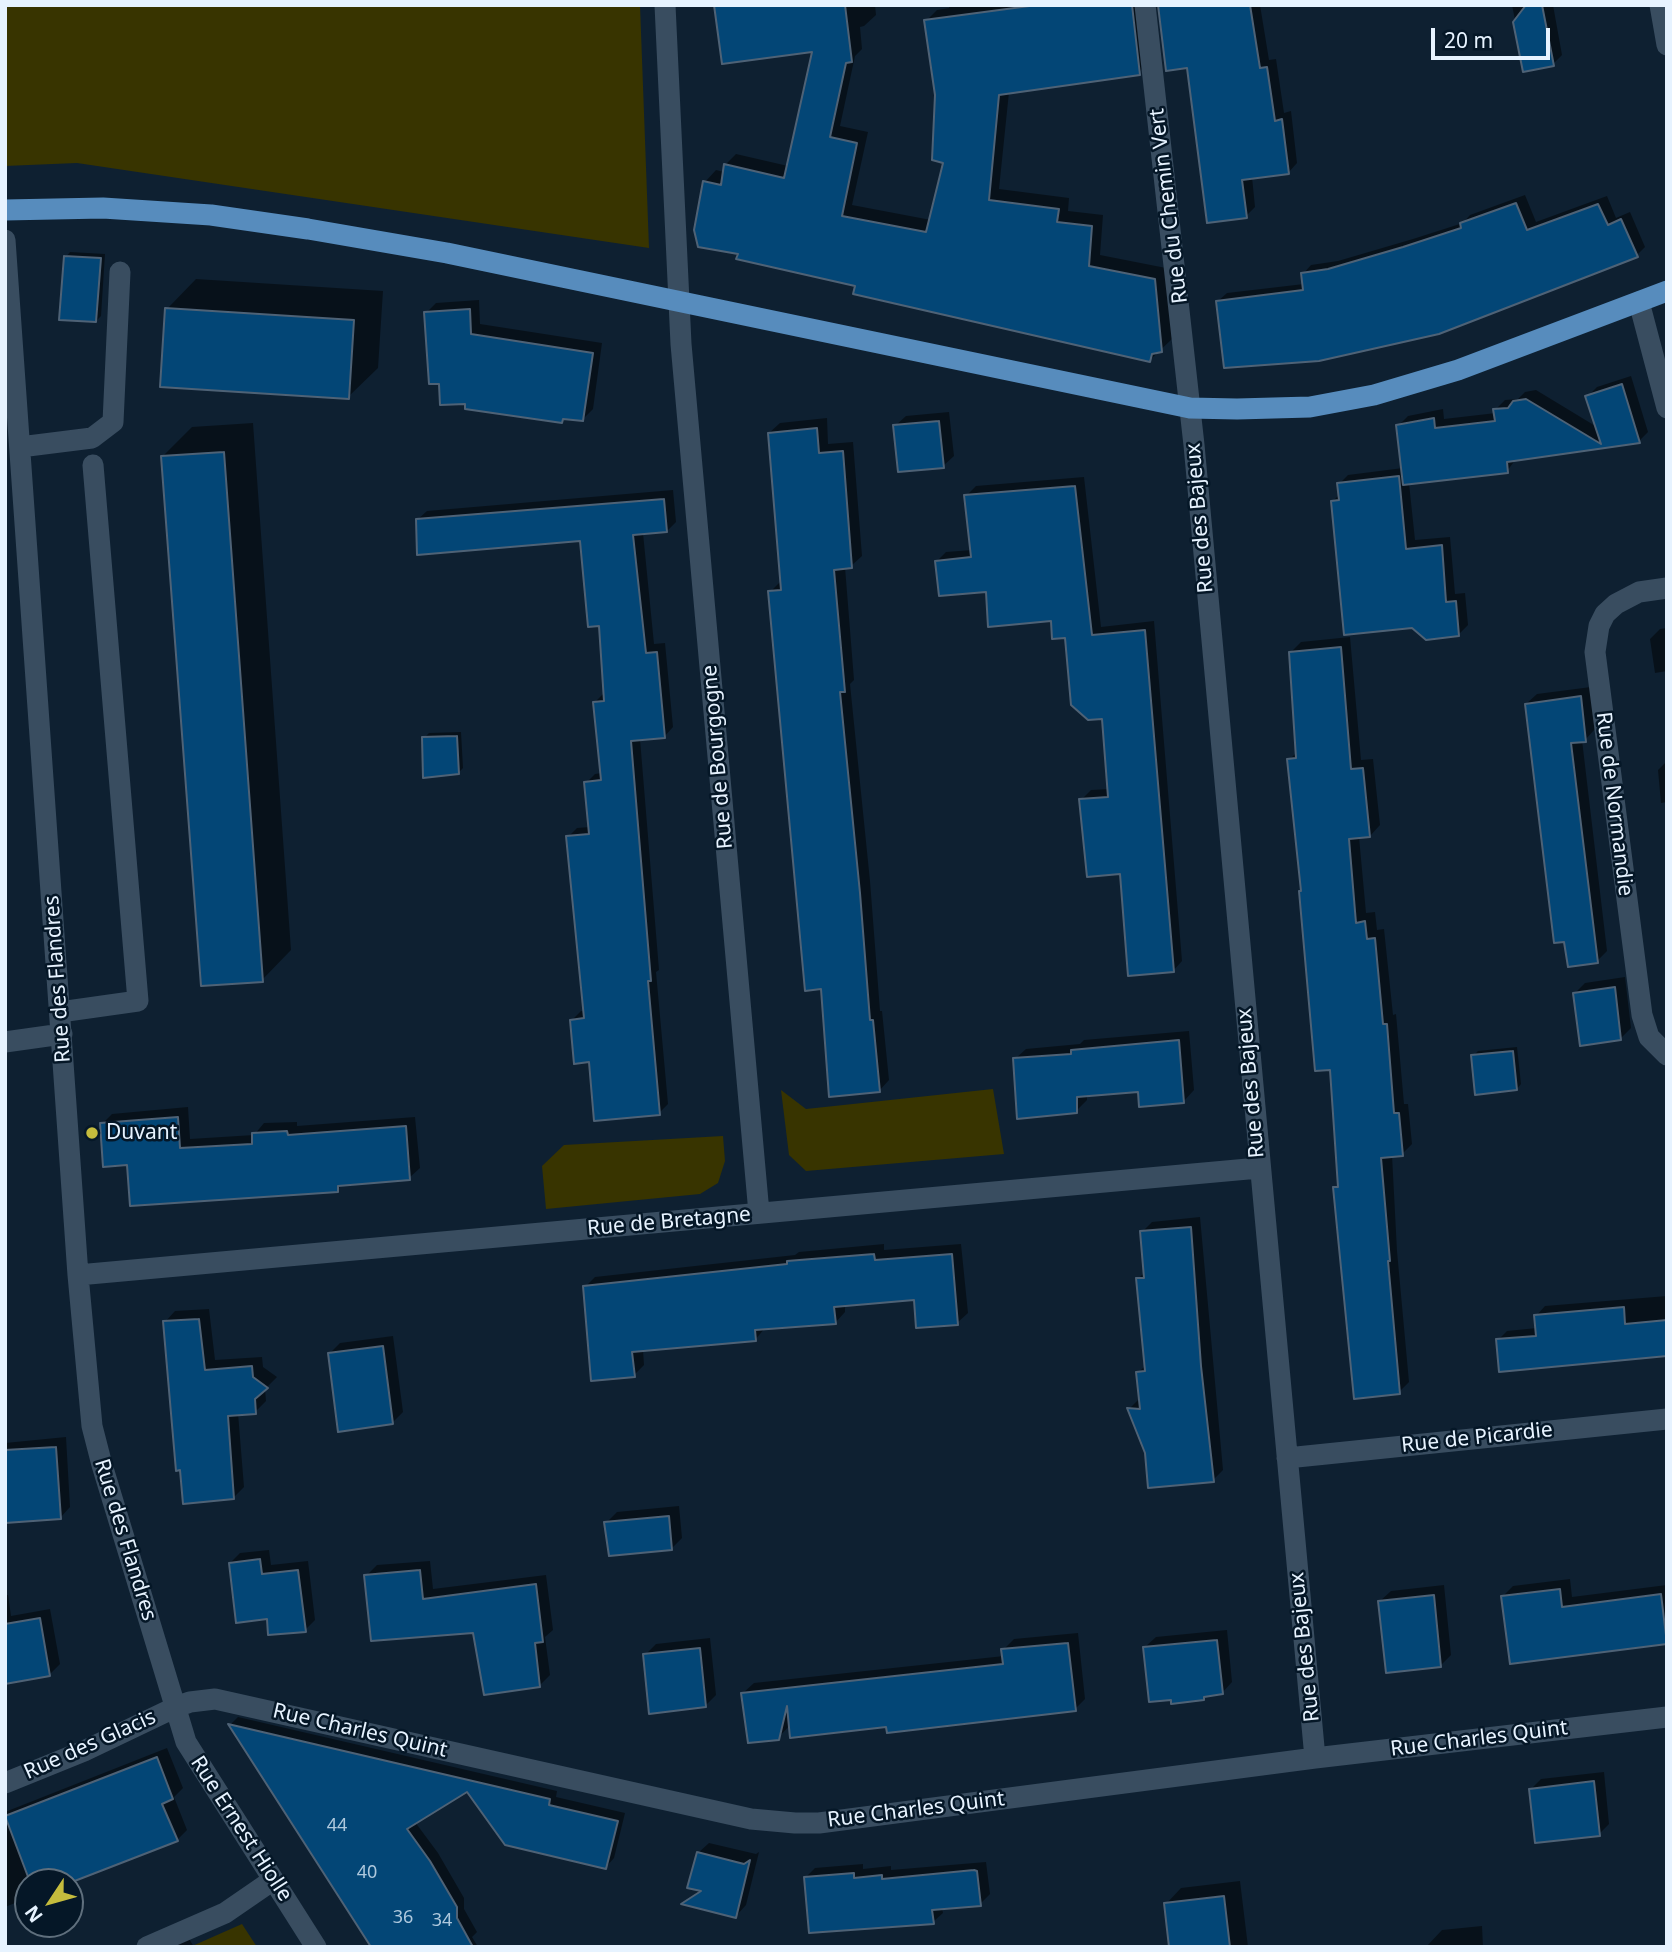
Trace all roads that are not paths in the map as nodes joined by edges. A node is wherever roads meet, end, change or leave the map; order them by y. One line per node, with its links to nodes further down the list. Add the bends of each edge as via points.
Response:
1 (665, 5): 9 (street, Rue de Bourgogne)
2 (1145, 5): 11 (street, Rue du Chemin Vert)
3 (1660, 5): 4 (street)
4 (1667, 44)
5 (5, 209): 9 (main road, via 103,208 252,220 447,253)
6 (5, 240): 13 (street, Rue des Flandres)
7 (120, 272): 13 (street, via 113,422 92,438)
8 (1667, 291): 10 (main road)
9 (679, 301): 11 (main road); 21 (street, Rue de Bourgogne)
10 (1639, 302): 11 (main road, via 1458,370 1374,395 1310,407); 12 (street)
11 (1190, 408): 20 (street, Rue des Bajeux)
12 (1667, 408)
13 (20, 447): 16 (street, Rue des Flandres)
14 (93, 465): 16 (street, via 138,1001)
15 (1667, 588): 19 (street, Rue de Normandie, via 1639,592 1616,604 1599,626 1595,652 1642,1015 1649,1037)
16 (60, 1012): 17 (street, Rue des Flandres)
17 (62, 1034): 18 (street); 22 (street, Rue des Flandres)
18 (5, 1042)
19 (1667, 1055)
20 (1259, 1168): 21 (street, Rue de Bretagne); 24 (street, Rue des Bajeux)
21 (759, 1213): 22 (street, Rue de Bretagne)
22 (78, 1275): 25 (street, Rue des Flandres, via 96,1445)
23 (1667, 1419): 24 (street, Rue de Picardie)
24 (1287, 1458): 27 (street, Rue des Bajeux)
25 (176, 1707): 27 (street, Rue Charles Quint, via 227,1700 751,1819 795,1823); 28 (street, Rue des Glacis); 29 (street, Rue Ernest Hiolle, via 190,1751)
26 (1667, 1717): 27 (street, Rue Charles Quint)
27 (1315, 1758)
28 (5, 1783)
29 (273, 1880): 30 (street, via 225,1913); 31 (street, Rue Ernest Hiolle)
30 (147, 1947)
31 (316, 1947)

